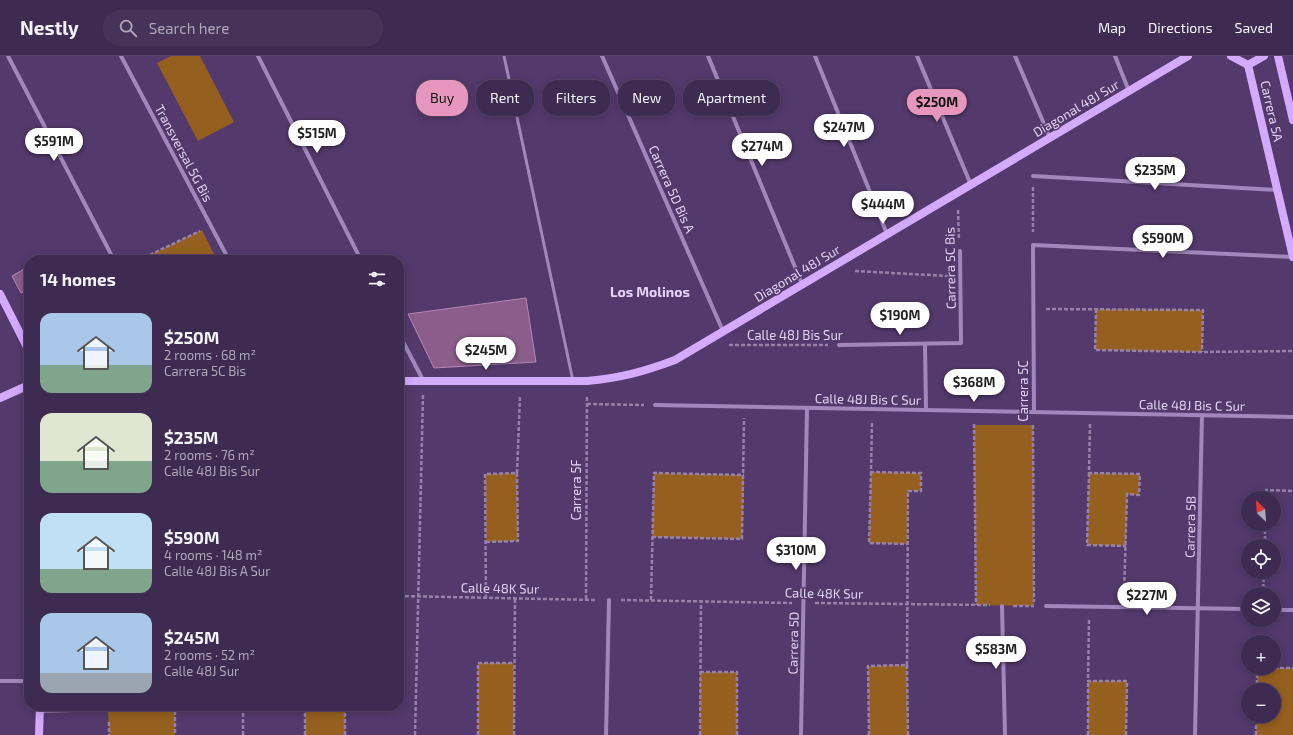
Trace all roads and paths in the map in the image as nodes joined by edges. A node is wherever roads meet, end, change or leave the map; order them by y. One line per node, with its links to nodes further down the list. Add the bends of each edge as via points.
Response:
1 (8, 56): 27 (street)
2 (121, 56): 23 (street, Transversal 5G Bis)
3 (258, 56): 30 (street)
4 (504, 56): 51 (lane)
5 (602, 56): 38 (street, Carrera 5D Bis A)
6 (708, 56): 34 (street)
7 (815, 56): 24 (street)
8 (917, 56): 20 (street)
9 (1015, 56): 18 (street)
10 (1115, 56): 16 (street)
11 (1188, 56): 16 (street, Diagonal 48J Sur)
12 (1231, 56): 15 (street)
13 (1264, 56): 15 (street)
14 (1278, 56): 17 (street, Carrera 5A)
15 (1248, 65): 21 (street, Carrera 5A)
16 (1129, 91): 18 (street, Diagonal 48J Sur)
17 (1293, 120)
18 (1050, 138): 20 (street, Diagonal 48J Sur)
19 (1033, 176): 21 (street); 25 (path)
20 (971, 185): 22 (street, Diagonal 48J Sur)
21 (1278, 190): 31 (street, Carrera 5A)
22 (958, 192): 24 (street, Diagonal 48J Sur); 26 (path, Carrera 5C Bis)
23 (210, 226): 28 (path); 29 (street, Transversal 5G Bis)
24 (887, 234): 32 (street, Diagonal 48J Sur)
25 (1033, 246): 31 (street); 36 (street, Carrera 5C)
26 (960, 251): 33 (street, Carrera 5C Bis)
27 (111, 255)
28 (149, 255)
29 (226, 255)
30 (359, 255)
31 (1293, 257)
32 (827, 270): 33 (path); 34 (street, Diagonal 48J Sur)
33 (960, 277): 40 (street, Carrera 5C Bis)
34 (802, 284): 38 (street, Diagonal 48J Sur)
35 (0, 294): 39 (street)
36 (1034, 308): 37 (path); 61 (street, Carrera 5C)
37 (1096, 309): 46 (path, via 1095,350); 46 (path, via 1203,310)
38 (723, 331): 44 (street, Diagonal 48J Sur)
39 (24, 341)
40 (961, 343): 43 (street, Calle 48J Bis Sur)
41 (404, 344): 48 (street)
42 (839, 344): 43 (street, Calle 48J Bis Sur); 44 (path, Calle 48J Bis Sur)
43 (925, 344): 59 (street)
44 (700, 345): 50 (street, Diagonal 48J Sur, via 674,360 647,370 616,379)
45 (1293, 351): 46 (path)
46 (1202, 352)
47 (404, 380): 48 (street, Diagonal 48J Sur)
48 (423, 381): 49 (street, Diagonal 48J Sur); 76 (path)
49 (520, 381): 51 (street, Diagonal 48J Sur); 66 (path)
50 (587, 381): 51 (street, Diagonal 48J Sur); 54 (path, Carrera 5F)
51 (573, 382)
52 (24, 387): 53 (street)
53 (0, 398)
54 (587, 404): 55 (path); 79 (path, Carrera 5F)
55 (655, 405): 56 (street, Calle 48J Bis C Sur)
56 (744, 407): 57 (street, Calle 48J Bis C Sur); 68 (path)
57 (807, 408): 58 (street, Calle 48J Bis C Sur); 83 (street, Carrera 5D)
58 (872, 409): 59 (street, Calle 48J Bis C Sur); 65 (path)
59 (926, 410): 60 (street, Calle 48J Bis C Sur)
60 (974, 411): 61 (street, Calle 48J Bis C Sur); 85 (path)
61 (1034, 412): 62 (street, Calle 48J Bis C Sur); 87 (path, Carrera 5C)
62 (1091, 413): 63 (street, Calle 48J Bis C Sur); 67 (path)
63 (1202, 415): 64 (street, Calle 48J Bis C Sur); 91 (street, Carrera 5B)
64 (1293, 417)
65 (871, 472): 73 (path, via 869,543); 73 (path, via 921,473 920,491 908,491)
66 (518, 473): 72 (path, via 518,541); 72 (path, via 485,474)
67 (1089, 473): 74 (path, via 1087,545); 74 (path, via 1140,474 1139,495 1127,494)
68 (744, 475): 71 (path, via 742,539); 71 (path, via 654,473)
69 (1266, 491): 70 (path)
70 (1293, 491)
71 (652, 538): 81 (path)
72 (486, 542): 77 (path)
73 (907, 544): 84 (path)
74 (1126, 546): 90 (path)
75 (404, 596): 76 (path, Calle 48K Sur)
76 (419, 597): 77 (path, Calle 48K Sur); 114 (path)
77 (486, 598): 78 (path, Calle 48K Sur)
78 (515, 598): 79 (path, Calle 48K Sur); 95 (path)
79 (586, 599): 80 (path, Calle 48K Sur)
80 (609, 600): 81 (path, Calle 48K Sur); 117 (street)
81 (651, 600): 82 (path, Calle 48K Sur)
82 (701, 601): 83 (path, Calle 48K Sur); 99 (path)
83 (804, 603): 84 (path, Calle 48K Sur); 120 (street, Carrera 5D)
84 (906, 604): 85 (path, Calle 48K Sur); 96 (path)
85 (976, 605): 86 (path, Calle 48K Sur)
86 (1002, 606): 87 (path, Calle 48K Sur); 123 (street)
87 (1034, 606): 88 (path, Calle 48K Sur)
88 (1046, 606): 89 (street)
89 (1089, 607): 90 (street); 101 (path)
90 (1124, 607): 91 (street)
91 (1198, 609): 92 (street); 126 (street, Carrera 5B)
92 (1241, 609)
93 (1281, 610): 94 (street)
94 (1293, 610)
95 (514, 663): 115 (path, via 478,663); 116 (path)
96 (907, 665): 121 (path, via 868,666); 122 (path)
97 (1281, 668): 98 (path)
98 (1293, 668)
99 (700, 672): 118 (path); 119 (path, via 738,672)
100 (0, 681): 102 (street)
101 (1088, 681): 124 (path); 125 (path, via 1127,681)
102 (24, 682)
103 (40, 711): 109 (street)
104 (175, 711): 110 (path)
105 (244, 711): 111 (path)
106 (305, 711): 112 (path)
107 (345, 711): 113 (path)
108 (1256, 723): 127 (path)
109 (40, 735)
110 (176, 735)
111 (243, 735)
112 (305, 735)
113 (345, 735)
114 (415, 735)
115 (478, 735)
116 (514, 735)
117 (606, 735)
118 (700, 735)
119 (737, 735)
120 (801, 735)
121 (869, 735)
122 (908, 735)
123 (1005, 735)
124 (1088, 735)
125 (1126, 735)
126 (1195, 735)
127 (1256, 735)

